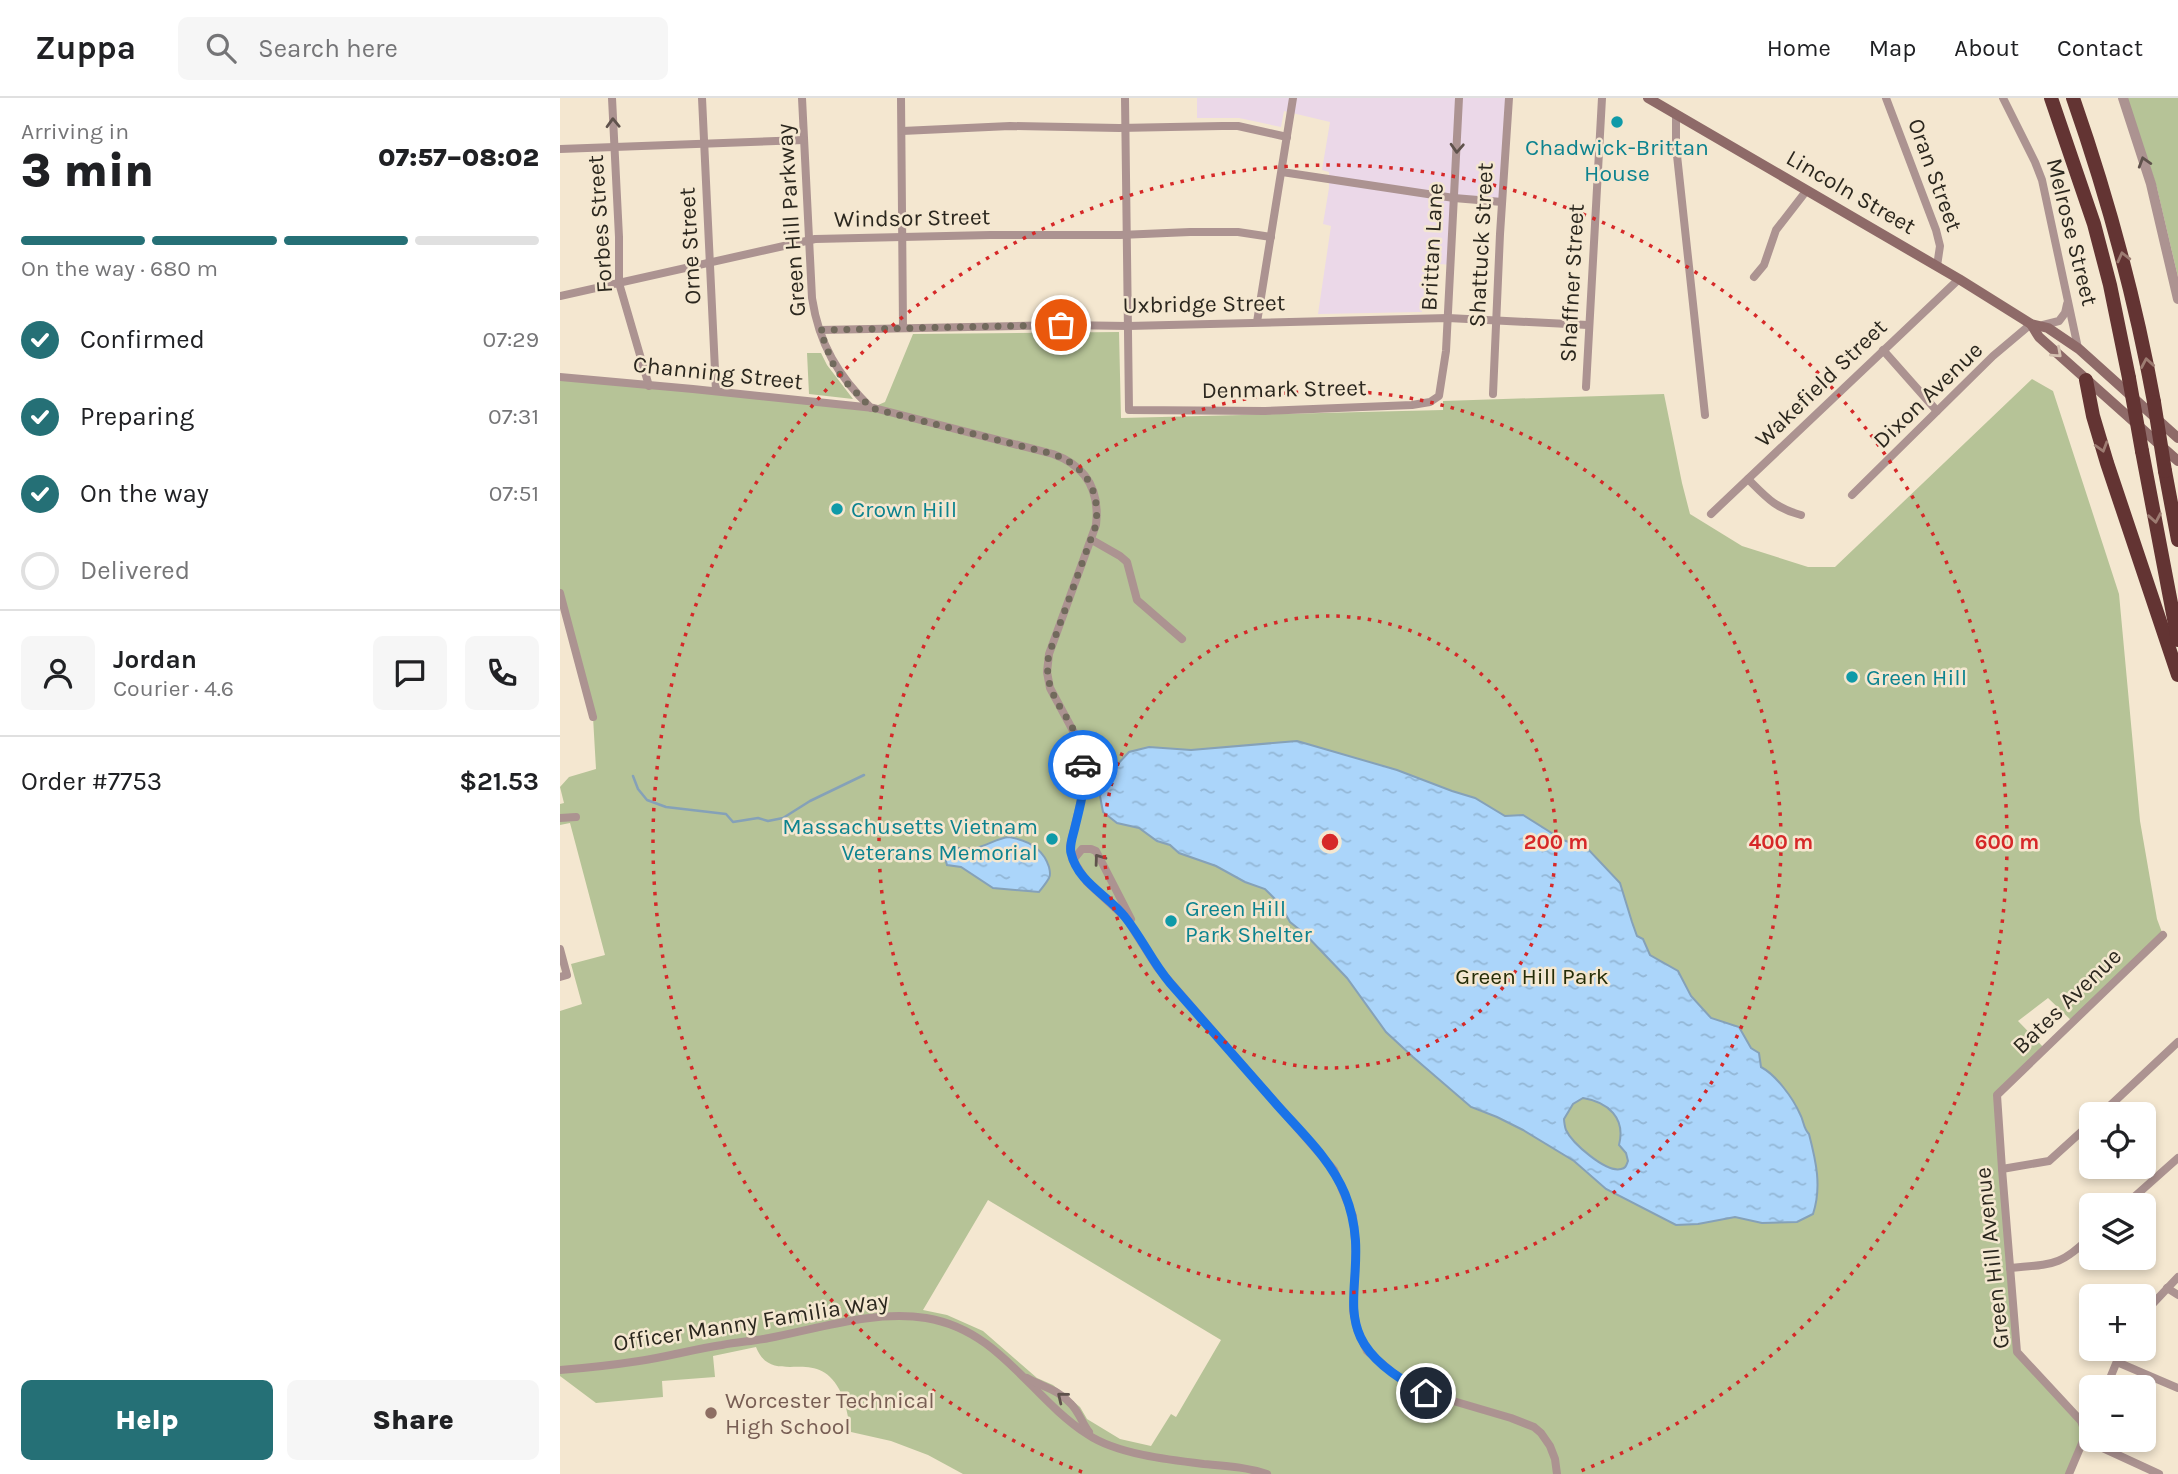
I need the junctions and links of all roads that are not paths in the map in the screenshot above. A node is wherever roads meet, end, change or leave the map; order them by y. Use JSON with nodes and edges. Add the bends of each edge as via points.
{"nodes":[{"id":1,"x":612,"y":98,"type":"edge"},
{"id":2,"x":702,"y":98,"type":"edge"},
{"id":3,"x":802,"y":98,"type":"edge"},
{"id":4,"x":901,"y":98,"type":"edge"},
{"id":5,"x":1125,"y":98,"type":"edge"},
{"id":6,"x":1293,"y":98,"type":"edge"},
{"id":7,"x":1460,"y":98,"type":"edge"},
{"id":8,"x":1509,"y":98,"type":"edge"},
{"id":9,"x":1602,"y":98,"type":"edge"},
{"id":10,"x":1648,"y":98,"type":"edge"},
{"id":11,"x":1886,"y":98,"type":"edge"},
{"id":12,"x":2003,"y":98,"type":"edge"},
{"id":13,"x":2051,"y":98,"type":"edge"},
{"id":14,"x":2073,"y":98,"type":"edge"},
{"id":15,"x":2123,"y":98,"type":"edge"},
{"id":16,"x":1676,"y":114,"type":"junction"},
{"id":17,"x":1125,"y":128,"type":"junction"},
{"id":18,"x":902,"y":131,"type":"junction"},
{"id":19,"x":1287,"y":137,"type":"junction"},
{"id":20,"x":803,"y":140,"type":"junction"},
{"id":21,"x":704,"y":144,"type":"junction"},
{"id":22,"x":614,"y":148,"type":"junction"},
{"id":23,"x":560,"y":149,"type":"edge"},
{"id":24,"x":1282,"y":172,"type":"junction"},
{"id":25,"x":1807,"y":190,"type":"junction"},
{"id":26,"x":1454,"y":198,"type":"junction"},
{"id":27,"x":1502,"y":202,"type":"junction"},
{"id":28,"x":1126,"y":234,"type":"junction"},
{"id":29,"x":1270,"y":237,"type":"junction"},
{"id":30,"x":902,"y":238,"type":"junction"},
{"id":31,"x":810,"y":241,"type":"junction"},
{"id":32,"x":710,"y":263,"type":"junction"},
{"id":33,"x":1937,"y":266,"type":"junction"},
{"id":34,"x":1754,"y":277,"type":"dead end"},
{"id":35,"x":1959,"y":279,"type":"junction"},
{"id":36,"x":619,"y":283,"type":"junction"},
{"id":37,"x":560,"y":296,"type":"edge"},
{"id":38,"x":2178,"y":299,"type":"edge"},
{"id":39,"x":2068,"y":301,"type":"junction"},
{"id":40,"x":1448,"y":318,"type":"junction"},
{"id":41,"x":1496,"y":320,"type":"junction"},
{"id":42,"x":1257,"y":322,"type":"junction"},
{"id":43,"x":2036,"y":324,"type":"junction"},
{"id":44,"x":1588,"y":325,"type":"junction"},
{"id":45,"x":1128,"y":326,"type":"junction"},
{"id":46,"x":903,"y":327,"type":"junction"},
{"id":47,"x":820,"y":330,"type":"junction"},
{"id":48,"x":2079,"y":349,"type":"junction"},
{"id":49,"x":1883,"y":350,"type":"junction"},
{"id":50,"x":560,"y":377,"type":"edge"},
{"id":51,"x":2086,"y":380,"type":"junction"},
{"id":52,"x":649,"y":386,"type":"junction"},
{"id":53,"x":1586,"y":387,"type":"dead end"},
{"id":54,"x":716,"y":391,"type":"junction"},
{"id":55,"x":1493,"y":394,"type":"dead end"},
{"id":56,"x":1438,"y":398,"type":"joint"},
{"id":57,"x":871,"y":408,"type":"junction"},
{"id":58,"x":1937,"y":411,"type":"junction"},
{"id":59,"x":1704,"y":415,"type":"dead end"},
{"id":60,"x":2178,"y":438,"type":"edge"},
{"id":61,"x":2178,"y":461,"type":"edge"},
{"id":62,"x":1748,"y":479,"type":"junction"},
{"id":63,"x":1852,"y":495,"type":"dead end"},
{"id":64,"x":1710,"y":514,"type":"dead end"},
{"id":65,"x":1801,"y":515,"type":"dead end"},
{"id":66,"x":1092,"y":540,"type":"junction"},
{"id":67,"x":2178,"y":540,"type":"edge"},
{"id":68,"x":560,"y":593,"type":"edge"},
{"id":69,"x":1182,"y":639,"type":"dead end"},
{"id":70,"x":2178,"y":640,"type":"edge"},
{"id":71,"x":2178,"y":675,"type":"edge"},
{"id":72,"x":593,"y":718,"type":"dead end"},
{"id":73,"x":576,"y":817,"type":"dead end"},
{"id":74,"x":560,"y":818,"type":"edge"},
{"id":75,"x":1073,"y":860,"type":"junction"},
{"id":76,"x":1138,"y":935,"type":"junction"},
{"id":77,"x":2163,"y":935,"type":"dead end"},
{"id":78,"x":560,"y":949,"type":"edge"},
{"id":79,"x":563,"y":976,"type":"edge"},
{"id":80,"x":2178,"y":1042,"type":"edge"},
{"id":81,"x":1997,"y":1095,"type":"joint"},
{"id":82,"x":2114,"y":1102,"type":"edge"},
{"id":83,"x":2079,"y":1134,"type":"edge"},
{"id":84,"x":2178,"y":1158,"type":"edge"},
{"id":85,"x":2001,"y":1168,"type":"junction"},
{"id":86,"x":2139,"y":1193,"type":"edge"},
{"id":87,"x":2079,"y":1249,"type":"edge"},
{"id":88,"x":2010,"y":1268,"type":"junction"},
{"id":89,"x":2178,"y":1277,"type":"edge"},
{"id":90,"x":2167,"y":1288,"type":"junction"},
{"id":91,"x":2178,"y":1295,"type":"edge"},
{"id":92,"x":2156,"y":1300,"type":"edge"},
{"id":93,"x":2117,"y":1362,"type":"joint"},
{"id":94,"x":560,"y":1370,"type":"edge"},
{"id":95,"x":1017,"y":1370,"type":"junction"},
{"id":96,"x":2112,"y":1375,"type":"edge"},
{"id":97,"x":2178,"y":1388,"type":"edge"},
{"id":98,"x":2079,"y":1419,"type":"edge"},
{"id":99,"x":1095,"y":1439,"type":"junction"},
{"id":100,"x":2079,"y":1451,"type":"edge"},
{"id":101,"x":2111,"y":1452,"type":"edge"},
{"id":102,"x":1266,"y":1474,"type":"edge"},
{"id":103,"x":1557,"y":1474,"type":"edge"},
{"id":104,"x":2069,"y":1474,"type":"edge"},
{"id":105,"x":2159,"y":1474,"type":"edge"}],
"edges":[{"from":22,"to":1,"type":"street","name":"Forbes Street","one_way":true},
{"from":2,"to":21,"type":"street","name":"Orne Street"},
{"from":3,"to":20,"type":"street","name":"Green Hill Parkway"},
{"from":4,"to":18,"type":"street"},
{"from":5,"to":17,"type":"street"},
{"from":6,"to":19,"type":"street"},
{"from":7,"to":26,"type":"street","name":"Brittan Lane","one_way":true},
{"from":8,"to":27,"type":"street","name":"Shattuck Street"},
{"from":9,"to":44,"type":"street","name":"Shaffner Street"},
{"from":10,"to":16,"type":"main road","name":"Lincoln Street"},
{"from":11,"to":33,"type":"street","name":"Oran Street","via":[[1936,230],[1940,246]]},
{"from":12,"to":39,"type":"street","name":"Melrose Street","via":[[2042,180]]},
{"from":13,"to":70,"type":"highway","one_way":true,"bridge":true,"via":[[2110,285]]},
{"from":67,"to":14,"type":"highway","one_way":true,"bridge":true,"via":[[2139,324],[2118,237]]},
{"from":38,"to":15,"type":"street","one_way":true,"via":[[2154,196]]},
{"from":16,"to":25,"type":"main road","name":"Lincoln Street"},
{"from":16,"to":59,"type":"street"},
{"from":17,"to":18,"type":"street"},
{"from":17,"to":19,"type":"street","via":[[1238,126]]},
{"from":17,"to":28,"type":"street"},
{"from":18,"to":30,"type":"street"},
{"from":19,"to":24,"type":"street"},
{"from":20,"to":21,"type":"street"},
{"from":20,"to":31,"type":"street","name":"Green Hill Parkway"},
{"from":21,"to":22,"type":"street"},
{"from":21,"to":32,"type":"street","name":"Orne Street"},
{"from":22,"to":23,"type":"street"},
{"from":22,"to":36,"type":"street","name":"Forbes Street"},
{"from":24,"to":26,"type":"street"},
{"from":24,"to":29,"type":"street"},
{"from":25,"to":33,"type":"main road","name":"Lincoln Street"},
{"from":25,"to":34,"type":"street","via":[[1776,230],[1764,265]]},
{"from":26,"to":27,"type":"street"},
{"from":26,"to":40,"type":"street","name":"Brittan Lane"},
{"from":27,"to":41,"type":"street","name":"Shattuck Street"},
{"from":28,"to":29,"type":"street","name":"Windsor Street","via":[[1238,232]]},
{"from":28,"to":30,"type":"street","name":"Windsor Street"},
{"from":28,"to":45,"type":"street"},
{"from":29,"to":42,"type":"street"},
{"from":30,"to":31,"type":"street","name":"Windsor Street"},
{"from":30,"to":46,"type":"street"},
{"from":31,"to":32,"type":"street","name":"Windsor Street"},
{"from":31,"to":47,"type":"street","name":"Green Hill Parkway","via":[[812,298]]},
{"from":32,"to":36,"type":"street","name":"Windsor Street"},
{"from":32,"to":54,"type":"street","name":"Orne Street"},
{"from":33,"to":35,"type":"main road","name":"Lincoln Street"},
{"from":35,"to":43,"type":"main road","name":"Lincoln Street"},
{"from":35,"to":49,"type":"street","name":"Wakefield Street"},
{"from":36,"to":37,"type":"street","name":"Windsor Street"},
{"from":36,"to":52,"type":"street","name":"Forbes Street"},
{"from":39,"to":43,"type":"street","name":"Dixon Avenue","via":[[2059,321]]},
{"from":39,"to":48,"type":"street","name":"Melrose Street"},
{"from":40,"to":41,"type":"street","name":"Uxbridge Street"},
{"from":40,"to":42,"type":"street","name":"Uxbridge Street"},
{"from":40,"to":56,"type":"street","name":"Brittan Lane"},
{"from":41,"to":44,"type":"street","name":"Uxbridge Street"},
{"from":41,"to":55,"type":"street","name":"Shattuck Street"},
{"from":42,"to":45,"type":"street","name":"Uxbridge Street"},
{"from":43,"to":48,"type":"main road","name":"Lincoln Street"},
{"from":43,"to":51,"type":"main road","name":"Lincoln Street","one_way":true,"via":[[2039,337]]},
{"from":43,"to":58,"type":"street","name":"Dixon Avenue","via":[[1993,356]]},
{"from":44,"to":53,"type":"street","name":"Shaffner Street"},
{"from":45,"to":46,"type":"street","name":"Uxbridge Street"},
{"from":45,"to":56,"type":"street","name":"Denmark Street","via":[[1129,410],[1318,410],[1412,405]]},
{"from":46,"to":47,"type":"street","name":"Uxbridge Street"},
{"from":47,"to":57,"type":"street","name":"Green Hill Parkway","via":[[843,379]]},
{"from":48,"to":51,"type":"main road","name":"Melrose Street"},
{"from":48,"to":60,"type":"main road","name":"Lincoln Street"},
{"from":49,"to":58,"type":"street"},
{"from":49,"to":62,"type":"street","name":"Wakefield Street"},
{"from":50,"to":52,"type":"street","name":"Channing Street"},
{"from":51,"to":61,"type":"main road","name":"Lincoln Street"},
{"from":51,"to":71,"type":"highway","one_way":true,"via":[[2092,416]]},
{"from":52,"to":54,"type":"street","name":"Channing Street"},
{"from":54,"to":57,"type":"street","name":"Channing Street"},
{"from":57,"to":66,"type":"street","via":[[1069,460],[1087,478],[1095,496]]},
{"from":58,"to":63,"type":"street","name":"Dixon Avenue"},
{"from":62,"to":64,"type":"street","name":"Wakefield Street"},
{"from":62,"to":65,"type":"street","via":[[1772,503]]},
{"from":66,"to":69,"type":"street","via":[[1127,562],[1137,600]]},
{"from":66,"to":75,"type":"street","via":[[1049,654],[1047,672],[1052,695],[1077,738],[1083,766],[1083,792],[1070,846]]},
{"from":68,"to":72,"type":"street"},
{"from":73,"to":74,"type":"street"},
{"from":75,"to":76,"type":"street","via":[[1087,882],[1121,912]]},
{"from":76,"to":75,"type":"street","one_way":true,"via":[[1096,851],[1082,849]]},
{"from":76,"to":103,"type":"street","via":[[1157,967],[1334,1170],[1353,1216],[1353,1311],[1367,1351],[1426,1393],[1534,1427],[1550,1446]]},
{"from":77,"to":81,"type":"street","name":"Bates Avenue"},
{"from":78,"to":79,"type":"street"},
{"from":80,"to":82,"type":"street"},
{"from":81,"to":85,"type":"street","name":"Green Hill Avenue"},
{"from":83,"to":85,"type":"street","via":[[2049,1161]]},
{"from":84,"to":86,"type":"street"},
{"from":85,"to":88,"type":"street","name":"Green Hill Avenue"},
{"from":87,"to":88,"type":"street","via":[[2063,1260]]},
{"from":88,"to":98,"type":"street","name":"Green Hill Avenue","via":[[2017,1352]]},
{"from":89,"to":90,"type":"street"},
{"from":90,"to":91,"type":"street"},
{"from":90,"to":92,"type":"street"},
{"from":93,"to":96,"type":"street"},
{"from":93,"to":97,"type":"street"},
{"from":94,"to":95,"type":"street","name":"Officer Manny Familia Way","via":[[904,1316],[973,1334]]},
{"from":95,"to":99,"type":"street","name":"Officer Manny Familia Way"},
{"from":99,"to":95,"type":"street","name":"Officer Manny Familia Way","one_way":true,"via":[[1063,1396]]},
{"from":99,"to":102,"type":"street","name":"Officer Manny Familia Way","via":[[1140,1453]]},
{"from":100,"to":104,"type":"street"},
{"from":101,"to":105,"type":"street"}]}
